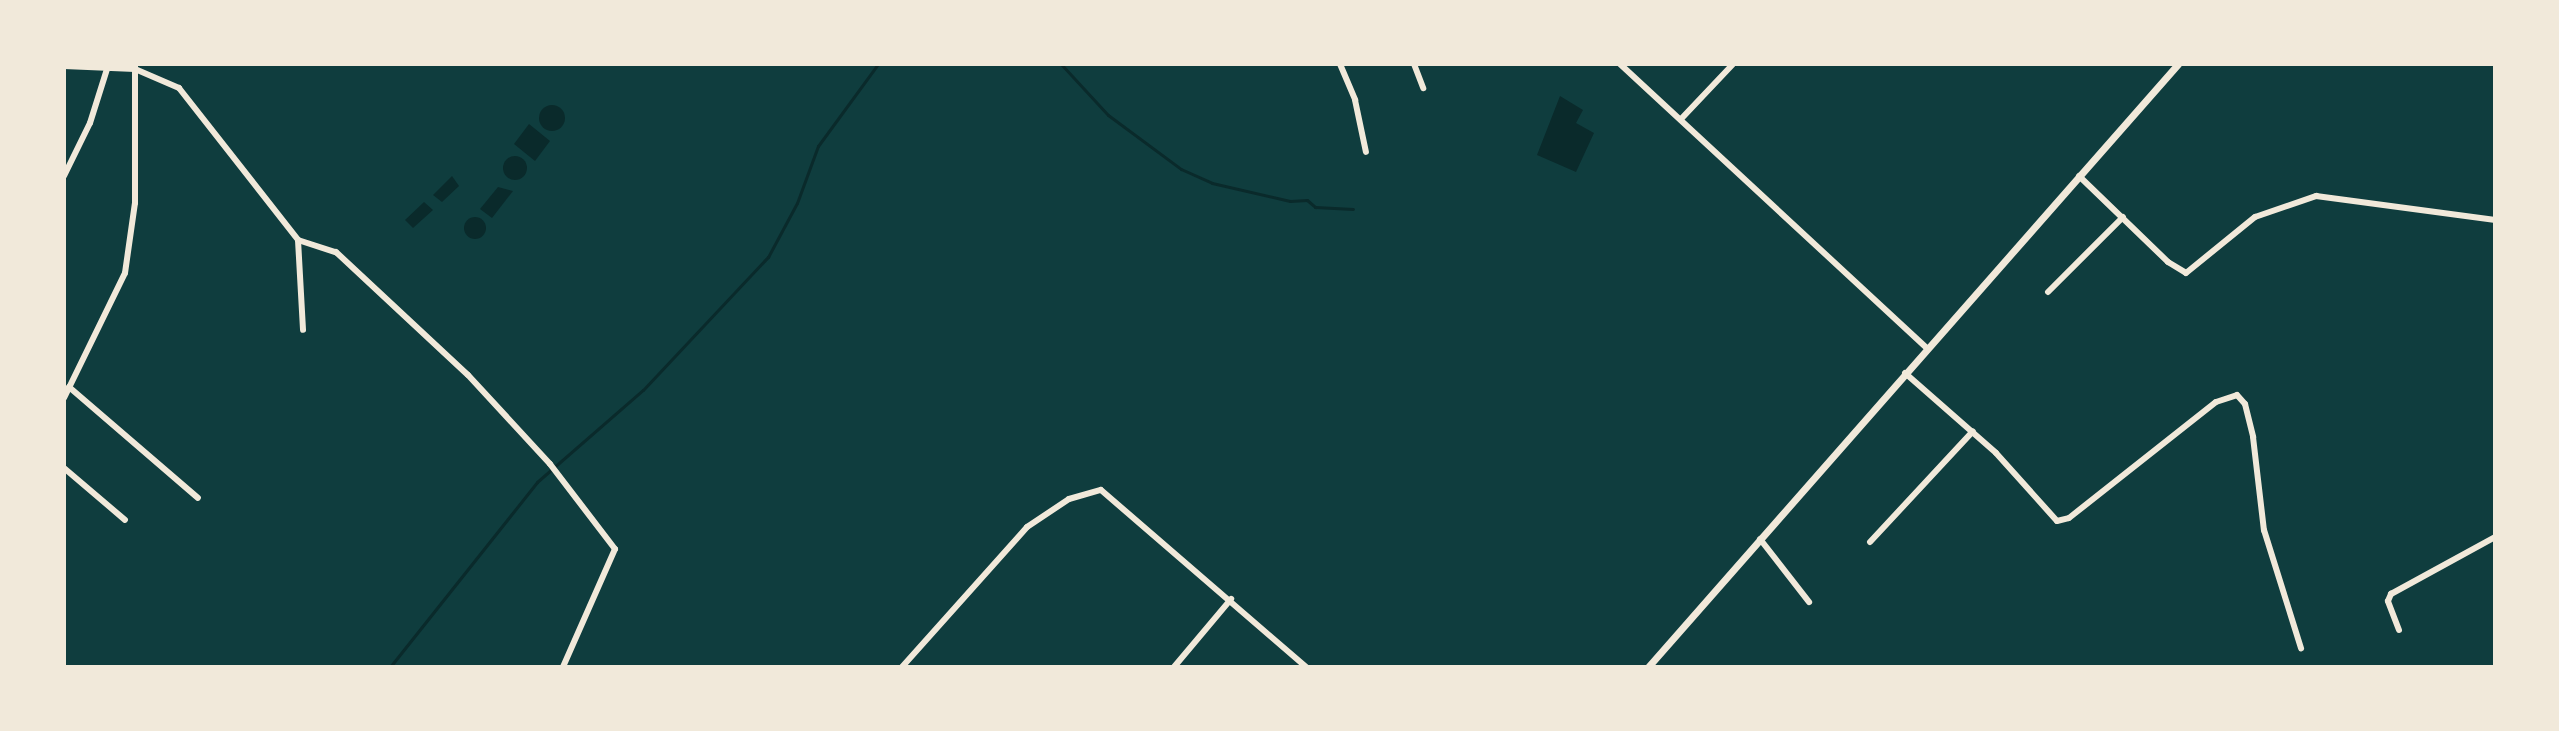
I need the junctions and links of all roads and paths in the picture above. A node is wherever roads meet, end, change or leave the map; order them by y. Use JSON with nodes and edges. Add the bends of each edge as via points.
{"nodes":[{"id":1,"x":1340,"y":64,"type":"edge"},
{"id":2,"x":1414,"y":64,"type":"edge"},
{"id":3,"x":1620,"y":64,"type":"edge"},
{"id":4,"x":1733,"y":64,"type":"edge"},
{"id":5,"x":2178,"y":64,"type":"edge"},
{"id":6,"x":64,"y":66,"type":"edge"},
{"id":7,"x":108,"y":66,"type":"junction"},
{"id":8,"x":135,"y":66,"type":"edge"},
{"id":9,"x":1423,"y":88,"type":"dead end"},
{"id":10,"x":1682,"y":118,"type":"junction"},
{"id":11,"x":1366,"y":152,"type":"dead end"},
{"id":12,"x":64,"y":176,"type":"edge"},
{"id":13,"x":2079,"y":176,"type":"junction"},
{"id":14,"x":2123,"y":217,"type":"junction"},
{"id":15,"x":2495,"y":220,"type":"edge"},
{"id":16,"x":298,"y":240,"type":"junction"},
{"id":17,"x":2048,"y":292,"type":"dead end"},
{"id":18,"x":303,"y":330,"type":"dead end"},
{"id":19,"x":1927,"y":348,"type":"junction"},
{"id":20,"x":1905,"y":373,"type":"junction"},
{"id":21,"x":69,"y":387,"type":"junction"},
{"id":22,"x":64,"y":398,"type":"edge"},
{"id":23,"x":1973,"y":431,"type":"junction"},
{"id":24,"x":64,"y":468,"type":"edge"},
{"id":25,"x":198,"y":498,"type":"dead end"},
{"id":26,"x":125,"y":520,"type":"dead end"},
{"id":27,"x":2495,"y":537,"type":"edge"},
{"id":28,"x":1760,"y":539,"type":"junction"},
{"id":29,"x":1870,"y":542,"type":"dead end"},
{"id":30,"x":1231,"y":599,"type":"junction"},
{"id":31,"x":1809,"y":602,"type":"dead end"},
{"id":32,"x":2399,"y":630,"type":"dead end"},
{"id":33,"x":2301,"y":648,"type":"dead end"},
{"id":34,"x":563,"y":667,"type":"edge"},
{"id":35,"x":902,"y":667,"type":"edge"},
{"id":36,"x":1174,"y":667,"type":"edge"},
{"id":37,"x":1306,"y":667,"type":"edge"},
{"id":38,"x":1648,"y":667,"type":"edge"}],
"edges":[{"from":1,"to":11,"type":"street","via":[[1364,129]]},
{"from":2,"to":9,"type":"street"},
{"from":3,"to":10,"type":"street"},
{"from":4,"to":10,"type":"street"},
{"from":5,"to":13,"type":"street"},
{"from":6,"to":7,"type":"street"},
{"from":7,"to":8,"type":"street"},
{"from":7,"to":12,"type":"street","via":[[90,123]]},
{"from":8,"to":16,"type":"street","via":[[190,99]]},
{"from":8,"to":21,"type":"street","via":[[135,203],[128,261]]},
{"from":10,"to":19,"type":"street"},
{"from":13,"to":14,"type":"street"},
{"from":13,"to":19,"type":"street"},
{"from":14,"to":15,"type":"street","via":[[2186,273],[2255,217],[2316,196]]},
{"from":14,"to":17,"type":"street"},
{"from":16,"to":18,"type":"street"},
{"from":16,"to":34,"type":"street","via":[[336,252],[459,367],[554,470],[615,549]]},
{"from":19,"to":20,"type":"street"},
{"from":20,"to":23,"type":"street"},
{"from":20,"to":28,"type":"street"},
{"from":21,"to":22,"type":"street"},
{"from":21,"to":25,"type":"street"},
{"from":23,"to":29,"type":"street"},
{"from":23,"to":33,"type":"street","via":[[2057,521],[2069,518],[2216,402],[2237,395],[2245,404],[2253,437],[2264,530]]},
{"from":24,"to":26,"type":"street"},
{"from":27,"to":32,"type":"street","via":[[2391,594],[2388,601]]},
{"from":28,"to":31,"type":"street"},
{"from":28,"to":38,"type":"street"},
{"from":30,"to":35,"type":"street","via":[[1118,500],[1089,490],[1044,512],[1027,527]]},
{"from":30,"to":36,"type":"street"},
{"from":30,"to":37,"type":"street"}]}
